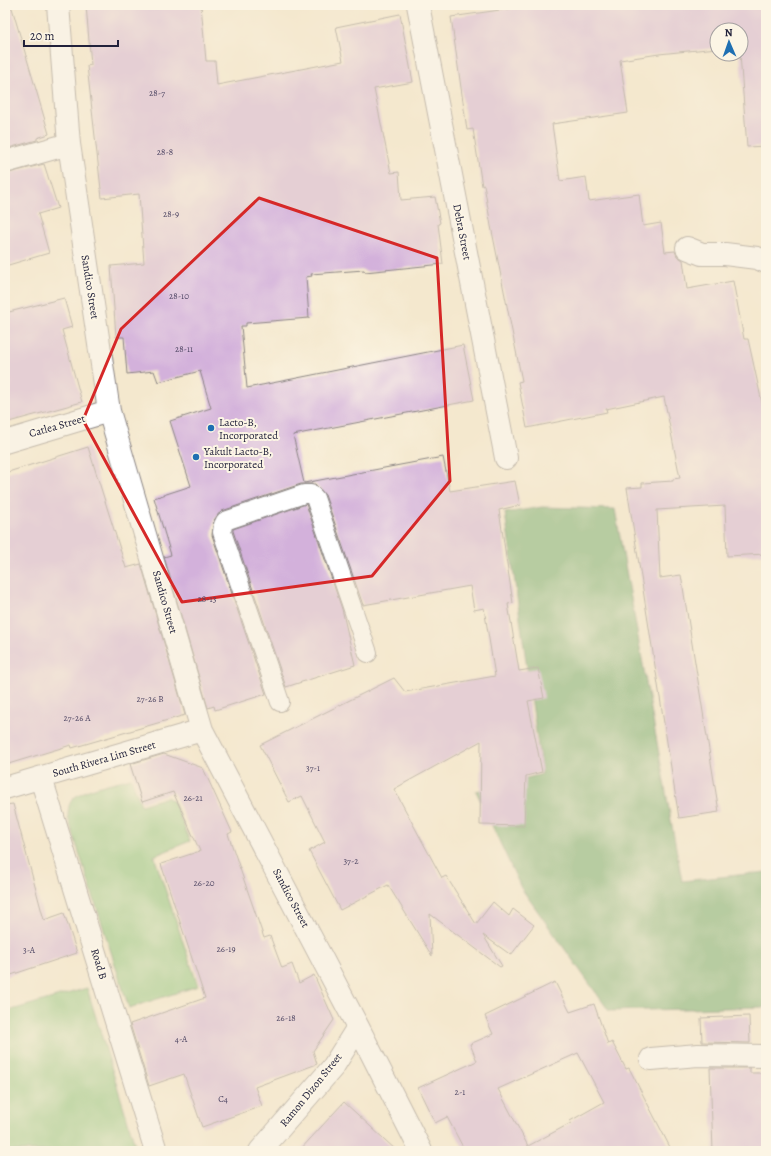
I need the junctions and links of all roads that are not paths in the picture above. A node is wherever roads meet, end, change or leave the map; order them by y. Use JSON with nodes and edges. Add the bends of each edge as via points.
{"nodes":[{"id":1,"x":58,"y":5,"type":"edge"},
{"id":2,"x":418,"y":5,"type":"edge"},
{"id":3,"x":69,"y":144,"type":"junction"},
{"id":4,"x":5,"y":162,"type":"edge"},
{"id":5,"x":687,"y":248,"type":"dead end"},
{"id":6,"x":766,"y":262,"type":"edge"},
{"id":7,"x":109,"y":411,"type":"junction"},
{"id":8,"x":5,"y":442,"type":"edge"},
{"id":9,"x":506,"y":458,"type":"dead end"},
{"id":10,"x":368,"y":653,"type":"dead end"},
{"id":11,"x":280,"y":702,"type":"dead end"},
{"id":12,"x":202,"y":730,"type":"junction"},
{"id":13,"x":41,"y":778,"type":"junction"},
{"id":14,"x":5,"y":788,"type":"edge"},
{"id":15,"x":358,"y":1027,"type":"junction"},
{"id":16,"x":766,"y":1056,"type":"edge"},
{"id":17,"x":651,"y":1059,"type":"dead end"},
{"id":18,"x":156,"y":1151,"type":"edge"},
{"id":19,"x":260,"y":1151,"type":"edge"},
{"id":20,"x":421,"y":1151,"type":"edge"}],
"edges":[{"from":1,"to":3,"type":"street","name":"Sandico Street"},
{"from":2,"to":9,"type":"street","name":"Debra Street"},
{"from":3,"to":4,"type":"street"},
{"from":3,"to":7,"type":"street","name":"Sandico Street"},
{"from":5,"to":6,"type":"street","via":[[702,254],[725,254],[757,258]]},
{"from":7,"to":8,"type":"street","name":"Catlea Street"},
{"from":7,"to":12,"type":"street","name":"Sandico Street"},
{"from":10,"to":11,"type":"lane","via":[[315,498],[311,494],[304,494],[225,521],[222,532]]},
{"from":12,"to":13,"type":"street","name":"South Rivera Lim Street"},
{"from":12,"to":15,"type":"street","name":"Sandico Street"},
{"from":13,"to":14,"type":"street","name":"South Rivera Lim Street"},
{"from":13,"to":18,"type":"street","name":"Road B"},
{"from":15,"to":19,"type":"street","name":"Ramon Dizon Street","via":[[333,1067]]},
{"from":15,"to":20,"type":"street","name":"Sandico Street"},
{"from":16,"to":17,"type":"street"}]}
